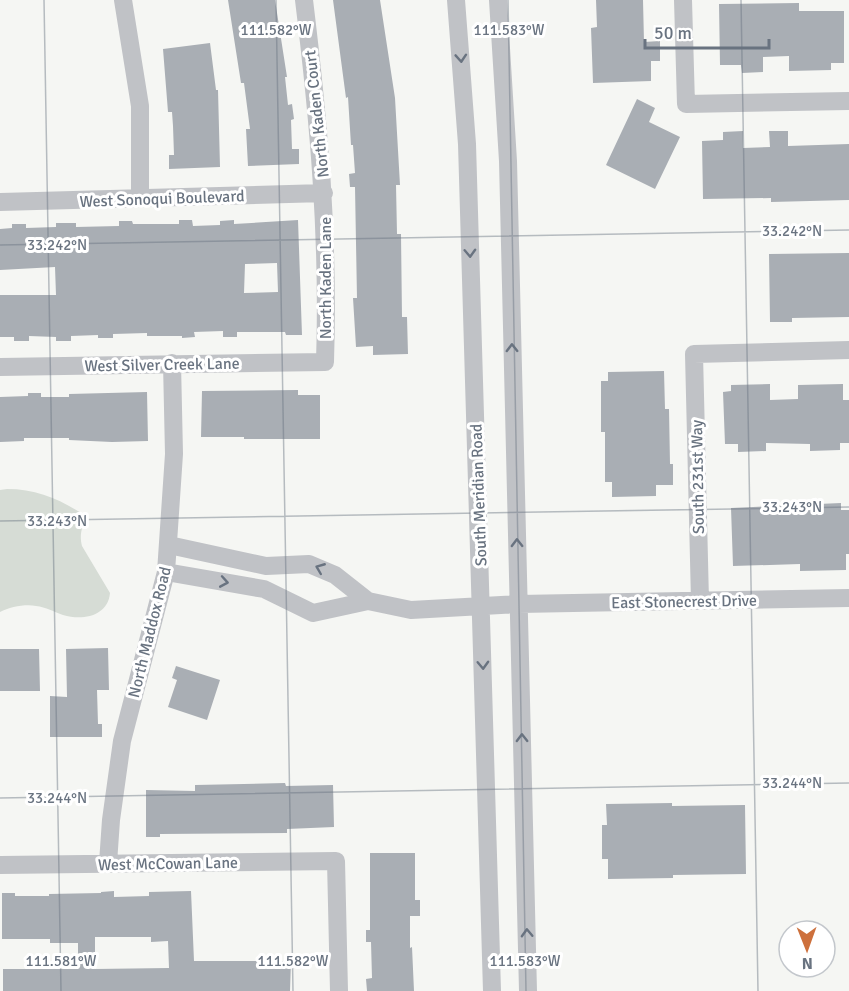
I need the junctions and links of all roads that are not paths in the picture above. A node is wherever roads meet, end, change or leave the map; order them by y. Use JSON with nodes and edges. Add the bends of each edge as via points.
{"nodes":[{"id":1,"x":123,"y":0,"type":"edge"},
{"id":2,"x":304,"y":0,"type":"edge"},
{"id":3,"x":456,"y":0,"type":"edge"},
{"id":4,"x":498,"y":0,"type":"edge"},
{"id":5,"x":683,"y":0,"type":"edge"},
{"id":6,"x":849,"y":101,"type":"edge"},
{"id":7,"x":324,"y":193,"type":"junction"},
{"id":8,"x":140,"y":198,"type":"junction"},
{"id":9,"x":0,"y":202,"type":"edge"},
{"id":10,"x":849,"y":350,"type":"edge"},
{"id":11,"x":325,"y":362,"type":"joint"},
{"id":12,"x":172,"y":363,"type":"junction"},
{"id":13,"x":0,"y":367,"type":"edge"},
{"id":14,"x":169,"y":545,"type":"junction"},
{"id":15,"x":285,"y":565,"type":"junction"},
{"id":16,"x":166,"y":572,"type":"junction"},
{"id":17,"x":276,"y":595,"type":"junction"},
{"id":18,"x":849,"y":598,"type":"edge"},
{"id":19,"x":368,"y":601,"type":"junction"},
{"id":20,"x":700,"y":601,"type":"junction"},
{"id":21,"x":519,"y":604,"type":"junction"},
{"id":22,"x":482,"y":606,"type":"junction"},
{"id":23,"x":108,"y":864,"type":"junction"},
{"id":24,"x":0,"y":865,"type":"edge"},
{"id":25,"x":339,"y":991,"type":"edge"},
{"id":26,"x":492,"y":991,"type":"edge"},
{"id":27,"x":528,"y":991,"type":"edge"}],
"edges":[{"from":1,"to":8,"type":"street","via":[[140,106]]},
{"from":2,"to":7,"type":"street","name":"North Kaden Court"},
{"from":3,"to":22,"type":"street","name":"South Meridian Road","one_way":true,"via":[[467,144]]},
{"from":21,"to":4,"type":"street","one_way":true,"via":[[508,161]]},
{"from":5,"to":6,"type":"street","via":[[686,104]]},
{"from":7,"to":8,"type":"street","name":"West Sonoqui Boulevard"},
{"from":7,"to":11,"type":"street","name":"North Kaden Lane"},
{"from":8,"to":9,"type":"street","name":"West Sonoqui Boulevard"},
{"from":10,"to":20,"type":"street","name":"South 231st Way","via":[[694,354]]},
{"from":11,"to":12,"type":"street","name":"West Silver Creek Lane"},
{"from":12,"to":13,"type":"street","name":"West Silver Creek Lane"},
{"from":12,"to":14,"type":"street","name":"North Maddox Road","via":[[174,454]]},
{"from":14,"to":15,"type":"street","via":[[266,566]]},
{"from":14,"to":16,"type":"street","name":"North Maddox Road"},
{"from":15,"to":17,"type":"street"},
{"from":19,"to":15,"type":"street","one_way":true,"via":[[335,575],[309,564]]},
{"from":16,"to":17,"type":"street","one_way":true,"via":[[264,589]]},
{"from":16,"to":23,"type":"street","name":"North Maddox Road","via":[[122,741]]},
{"from":17,"to":19,"type":"street","via":[[313,614]]},
{"from":18,"to":20,"type":"street","name":"East Stonecrest Drive"},
{"from":19,"to":22,"type":"street","name":"East Stonecrest Drive","via":[[411,610]]},
{"from":20,"to":21,"type":"street","name":"East Stonecrest Drive"},
{"from":21,"to":22,"type":"street","name":"East Stonecrest Drive"},
{"from":27,"to":21,"type":"street","one_way":true},
{"from":22,"to":26,"type":"street","name":"South Meridian Road","one_way":true},
{"from":23,"to":24,"type":"street","name":"West McCowan Lane"},
{"from":23,"to":25,"type":"street","name":"West McCowan Lane","via":[[336,861]]}]}
